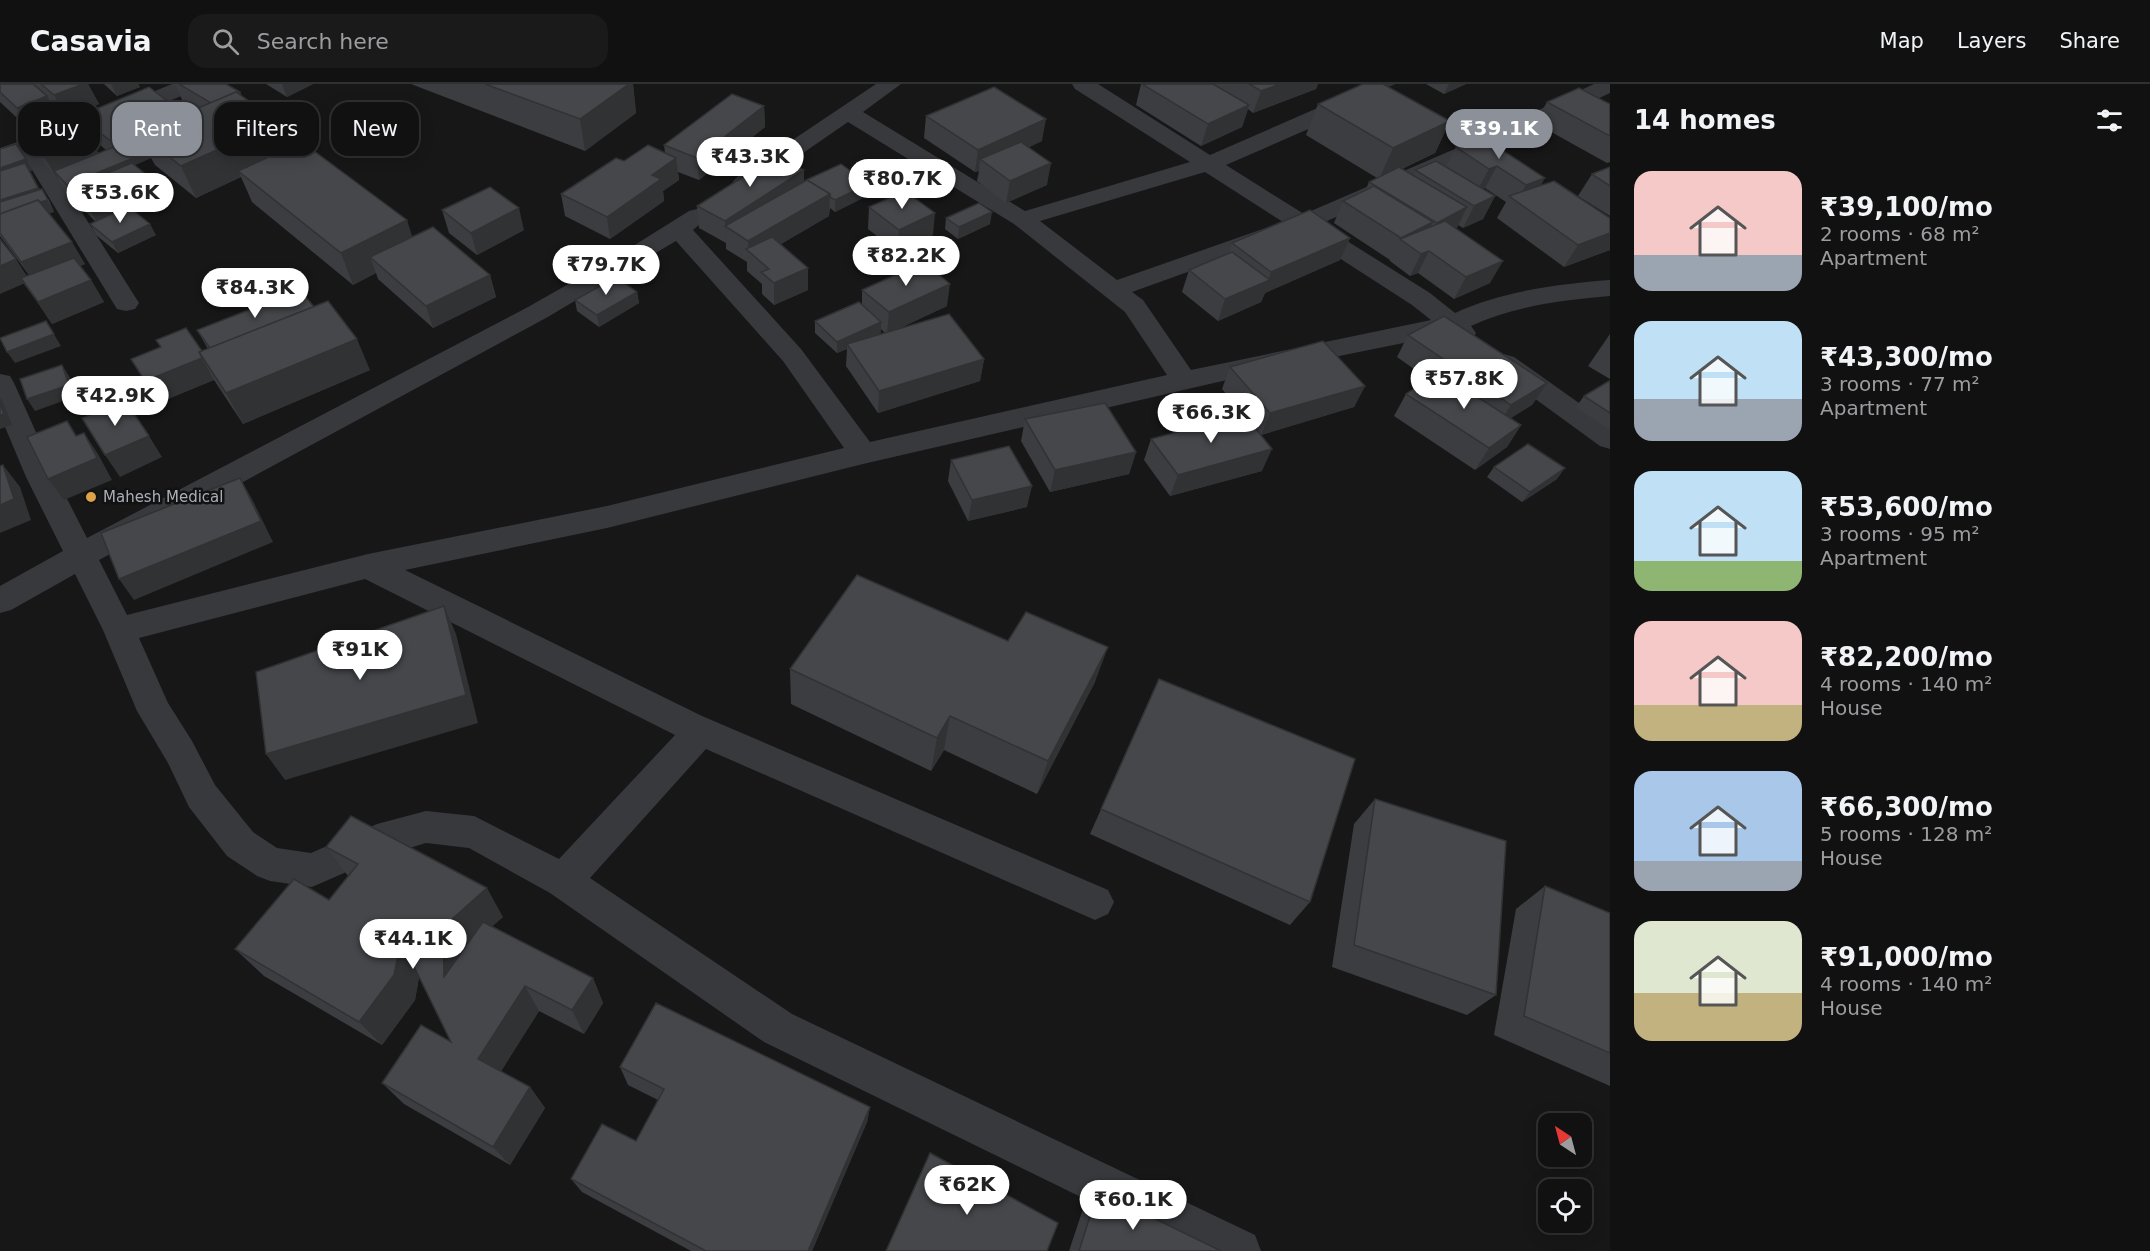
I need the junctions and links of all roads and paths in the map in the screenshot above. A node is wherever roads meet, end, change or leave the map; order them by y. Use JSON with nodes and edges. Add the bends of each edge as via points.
{"nodes":[{"id":1,"x":190,"y":84,"type":"edge"},
{"id":2,"x":890,"y":84,"type":"edge"},
{"id":3,"x":1083,"y":84,"type":"edge"},
{"id":4,"x":1336,"y":84,"type":"edge"},
{"id":5,"x":1608,"y":85,"type":"edge"},
{"id":6,"x":848,"y":113,"type":"junction"},
{"id":7,"x":100,"y":121,"type":"edge"},
{"id":8,"x":1444,"y":142,"type":"dead end"},
{"id":9,"x":18,"y":150,"type":"edge"},
{"id":10,"x":1465,"y":153,"type":"junction"},
{"id":11,"x":0,"y":156,"type":"edge"},
{"id":12,"x":35,"y":156,"type":"edge"},
{"id":13,"x":1210,"y":163,"type":"junction"},
{"id":14,"x":1486,"y":165,"type":"edge"},
{"id":15,"x":1022,"y":219,"type":"junction"},
{"id":16,"x":1302,"y":223,"type":"junction"},
{"id":17,"x":678,"y":228,"type":"junction"},
{"id":18,"x":1610,"y":288,"type":"edge"},
{"id":19,"x":1113,"y":290,"type":"junction"},
{"id":20,"x":126,"y":303,"type":"dead end"},
{"id":21,"x":1451,"y":325,"type":"junction"},
{"id":22,"x":1185,"y":381,"type":"junction"},
{"id":23,"x":0,"y":383,"type":"edge"},
{"id":24,"x":1610,"y":439,"type":"edge"},
{"id":25,"x":863,"y":454,"type":"junction"},
{"id":26,"x":80,"y":556,"type":"junction"},
{"id":27,"x":368,"y":566,"type":"junction"},
{"id":28,"x":0,"y":601,"type":"edge"},
{"id":29,"x":119,"y":630,"type":"junction"},
{"id":30,"x":701,"y":730,"type":"junction"},
{"id":31,"x":562,"y":881,"type":"junction"},
{"id":32,"x":1095,"y":902,"type":"dead end"},
{"id":33,"x":1239,"y":1251,"type":"edge"}],
"edges":[{"from":1,"to":7,"type":"street"},
{"from":2,"to":6,"type":"street"},
{"from":3,"to":13,"type":"street"},
{"from":4,"to":13,"type":"street","via":[[1367,100]]},
{"from":5,"to":10,"type":"street"},
{"from":6,"to":15,"type":"street"},
{"from":6,"to":17,"type":"street"},
{"from":8,"to":10,"type":"street"},
{"from":9,"to":11,"type":"street"},
{"from":10,"to":14,"type":"street"},
{"from":10,"to":16,"type":"street"},
{"from":12,"to":20,"type":"street"},
{"from":13,"to":15,"type":"street"},
{"from":13,"to":16,"type":"street"},
{"from":15,"to":19,"type":"street"},
{"from":16,"to":19,"type":"street"},
{"from":16,"to":21,"type":"street","via":[[1421,299]]},
{"from":17,"to":25,"type":"street","via":[[792,355]]},
{"from":17,"to":26,"type":"street","via":[[626,263],[493,336]]},
{"from":18,"to":21,"type":"street","via":[[1560,292],[1479,312]]},
{"from":19,"to":22,"type":"street","via":[[1134,306]]},
{"from":21,"to":22,"type":"street"},
{"from":21,"to":24,"type":"street"},
{"from":22,"to":25,"type":"street"},
{"from":23,"to":26,"type":"street"},
{"from":25,"to":27,"type":"street","via":[[607,517]]},
{"from":26,"to":28,"type":"street"},
{"from":26,"to":29,"type":"street"},
{"from":27,"to":29,"type":"street"},
{"from":27,"to":30,"type":"street"},
{"from":29,"to":31,"type":"street","via":[[154,711],[201,796],[240,844],[270,864],[312,870],[377,841],[426,827],[474,832]]},
{"from":30,"to":31,"type":"street"},
{"from":30,"to":32,"type":"street"},
{"from":31,"to":33,"type":"street","via":[[778,1028]]}]}
